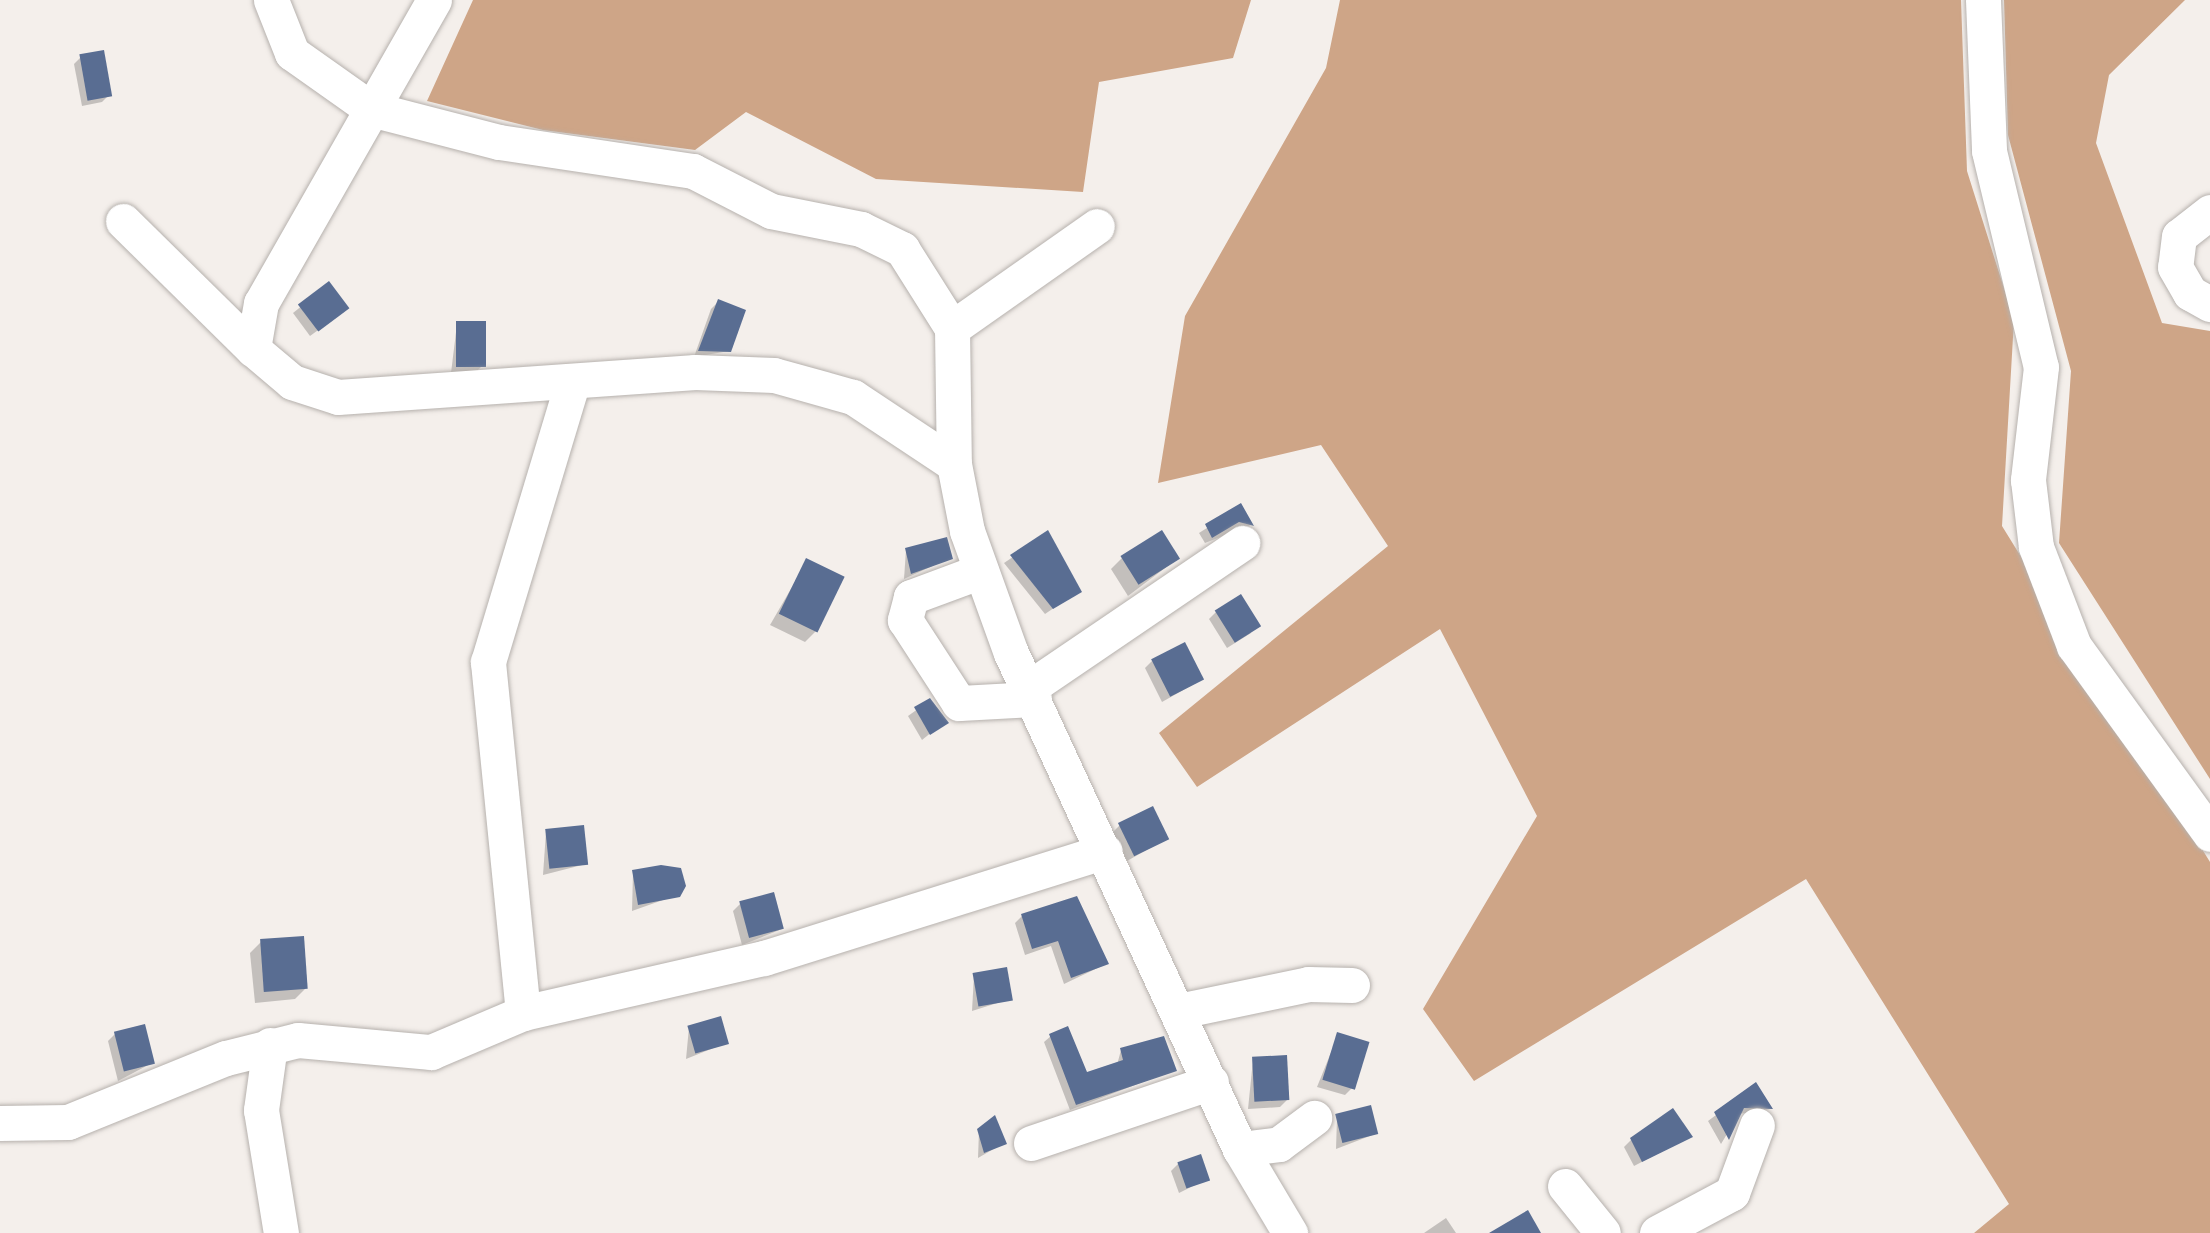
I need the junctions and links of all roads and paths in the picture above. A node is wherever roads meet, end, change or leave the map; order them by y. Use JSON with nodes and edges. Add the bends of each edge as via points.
{"nodes":[{"id":1,"x":272,"y":0,"type":"edge"},
{"id":2,"x":434,"y":0,"type":"edge"},
{"id":3,"x":1984,"y":0,"type":"edge"},
{"id":4,"x":371,"y":109,"type":"junction"},
{"id":5,"x":2210,"y":212,"type":"edge"},
{"id":6,"x":123,"y":221,"type":"dead end"},
{"id":7,"x":1097,"y":226,"type":"dead end"},
{"id":8,"x":2210,"y":304,"type":"edge"},
{"id":9,"x":952,"y":328,"type":"junction"},
{"id":10,"x":253,"y":349,"type":"junction"},
{"id":11,"x":572,"y":384,"type":"junction"},
{"id":12,"x":954,"y":464,"type":"junction"},
{"id":13,"x":1242,"y":543,"type":"dead end"},
{"id":14,"x":981,"y":571,"type":"junction"},
{"id":15,"x":1031,"y":694,"type":"junction"},
{"id":16,"x":2210,"y":834,"type":"edge"},
{"id":17,"x":1105,"y":851,"type":"junction"},
{"id":18,"x":1352,"y":984,"type":"dead end"},
{"id":19,"x":1179,"y":1011,"type":"junction"},
{"id":20,"x":524,"y":1013,"type":"junction"},
{"id":21,"x":270,"y":1045,"type":"junction"},
{"id":22,"x":1211,"y":1082,"type":"junction"},
{"id":23,"x":1314,"y":1118,"type":"dead end"},
{"id":24,"x":0,"y":1123,"type":"edge"},
{"id":25,"x":1757,"y":1125,"type":"dead end"},
{"id":26,"x":1032,"y":1143,"type":"dead end"},
{"id":27,"x":1240,"y":1149,"type":"junction"},
{"id":28,"x":1565,"y":1186,"type":"dead end"},
{"id":29,"x":281,"y":1233,"type":"edge"},
{"id":30,"x":1290,"y":1233,"type":"edge"},
{"id":31,"x":1602,"y":1233,"type":"edge"},
{"id":32,"x":1657,"y":1233,"type":"edge"}],
"edges":[{"from":1,"to":4,"type":"street","via":[[292,53]]},
{"from":2,"to":4,"type":"street"},
{"from":3,"to":16,"type":"street","via":[[1988,152],[2041,367],[2028,480],[2036,547],[2074,646]]},
{"from":4,"to":9,"type":"street","via":[[499,142],[693,171],[772,211],[880,235],[923,275]]},
{"from":4,"to":10,"type":"street","via":[[261,303]]},
{"from":5,"to":8,"type":"street","via":[[2179,236],[2174,267],[2190,294]]},
{"from":6,"to":10,"type":"street"},
{"from":7,"to":9,"type":"street"},
{"from":9,"to":12,"type":"street"},
{"from":10,"to":11,"type":"street","via":[[292,382],[338,397]]},
{"from":11,"to":12,"type":"street","via":[[695,372],[824,384],[906,425]]},
{"from":11,"to":20,"type":"street","via":[[488,662]]},
{"from":12,"to":14,"type":"street"},
{"from":13,"to":15,"type":"street"},
{"from":14,"to":15,"type":"street"},
{"from":14,"to":15,"type":"street","via":[[911,597],[904,620],[959,703]]},
{"from":15,"to":17,"type":"street"},
{"from":17,"to":19,"type":"street"},
{"from":17,"to":20,"type":"street","via":[[783,952]]},
{"from":18,"to":19,"type":"street","via":[[1308,984]]},
{"from":19,"to":22,"type":"street"},
{"from":20,"to":21,"type":"street","via":[[431,1052],[325,1039]]},
{"from":21,"to":24,"type":"street","via":[[68,1122]]},
{"from":21,"to":29,"type":"street","via":[[261,1110]]},
{"from":22,"to":26,"type":"street"},
{"from":22,"to":27,"type":"street"},
{"from":23,"to":27,"type":"street","via":[[1279,1144]]},
{"from":25,"to":32,"type":"street","via":[[1732,1193]]},
{"from":27,"to":30,"type":"street"},
{"from":28,"to":31,"type":"street"}]}
